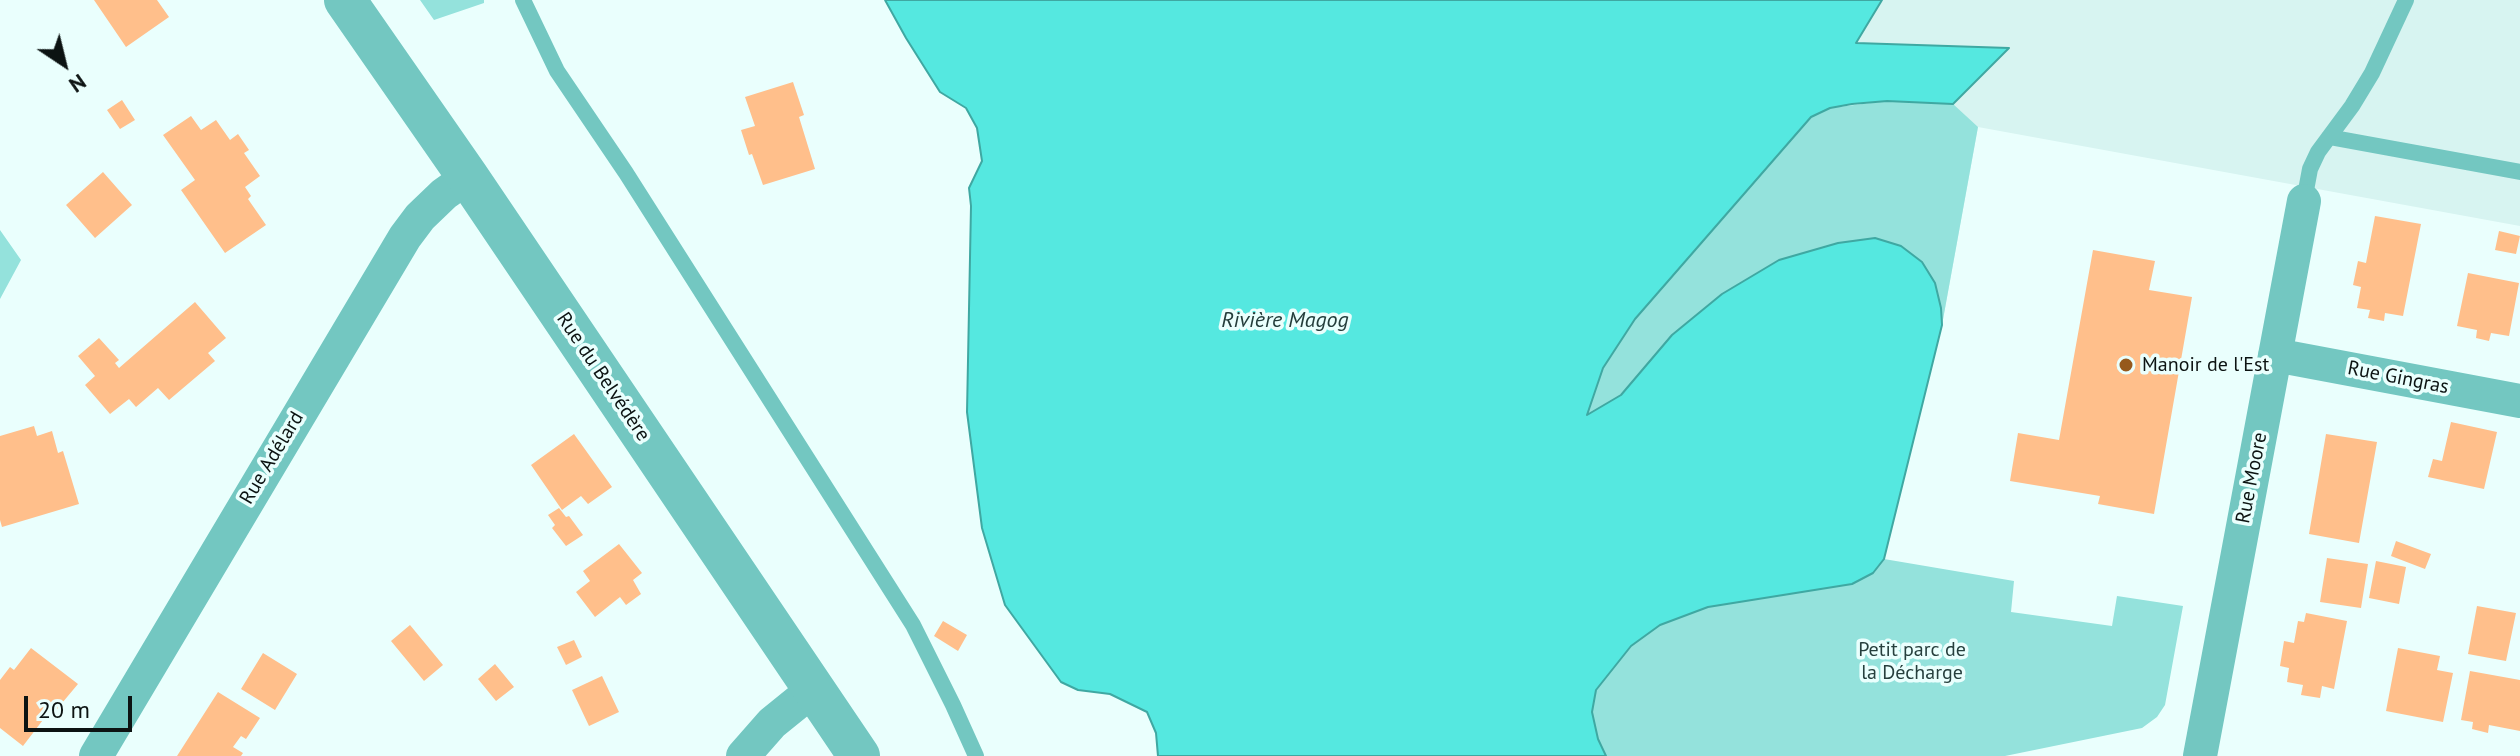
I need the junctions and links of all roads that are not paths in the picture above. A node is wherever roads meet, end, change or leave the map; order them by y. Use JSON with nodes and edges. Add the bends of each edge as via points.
{"nodes":[{"id":1,"x":345,"y":0,"type":"edge"},
{"id":2,"x":523,"y":0,"type":"edge"},
{"id":3,"x":2406,"y":0,"type":"edge"},
{"id":4,"x":2329,"y":137,"type":"junction"},
{"id":5,"x":2520,"y":172,"type":"edge"},
{"id":6,"x":468,"y":177,"type":"junction"},
{"id":7,"x":2304,"y":201,"type":"joint"},
{"id":8,"x":2275,"y":355,"type":"junction"},
{"id":9,"x":2520,"y":401,"type":"edge"},
{"id":10,"x":814,"y":689,"type":"junction"},
{"id":11,"x":96,"y":756,"type":"edge"},
{"id":12,"x":743,"y":756,"type":"edge"},
{"id":13,"x":859,"y":756,"type":"edge"},
{"id":14,"x":976,"y":756,"type":"edge"},
{"id":15,"x":2200,"y":756,"type":"edge"}],
"edges":[{"from":1,"to":6,"type":"street","name":"Rue du Belvédère"},
{"from":2,"to":14,"type":"lane","via":[[557,71],[913,625]]},
{"from":3,"to":4,"type":"lane","via":[[2372,73]]},
{"from":4,"to":5,"type":"lane"},
{"from":4,"to":7,"type":"lane","via":[[2310,169]]},
{"from":6,"to":10,"type":"street","name":"Rue du Belvédère"},
{"from":6,"to":11,"type":"street","name":"Rue Adélard","via":[[444,194],[405,237]]},
{"from":7,"to":8,"type":"street","name":"Rue Moore"},
{"from":8,"to":9,"type":"street","name":"Rue Gingras"},
{"from":8,"to":15,"type":"street","name":"Rue Moore"},
{"from":10,"to":12,"type":"street","via":[[772,723]]},
{"from":10,"to":13,"type":"street","name":"Rue du Belvédère"}]}
